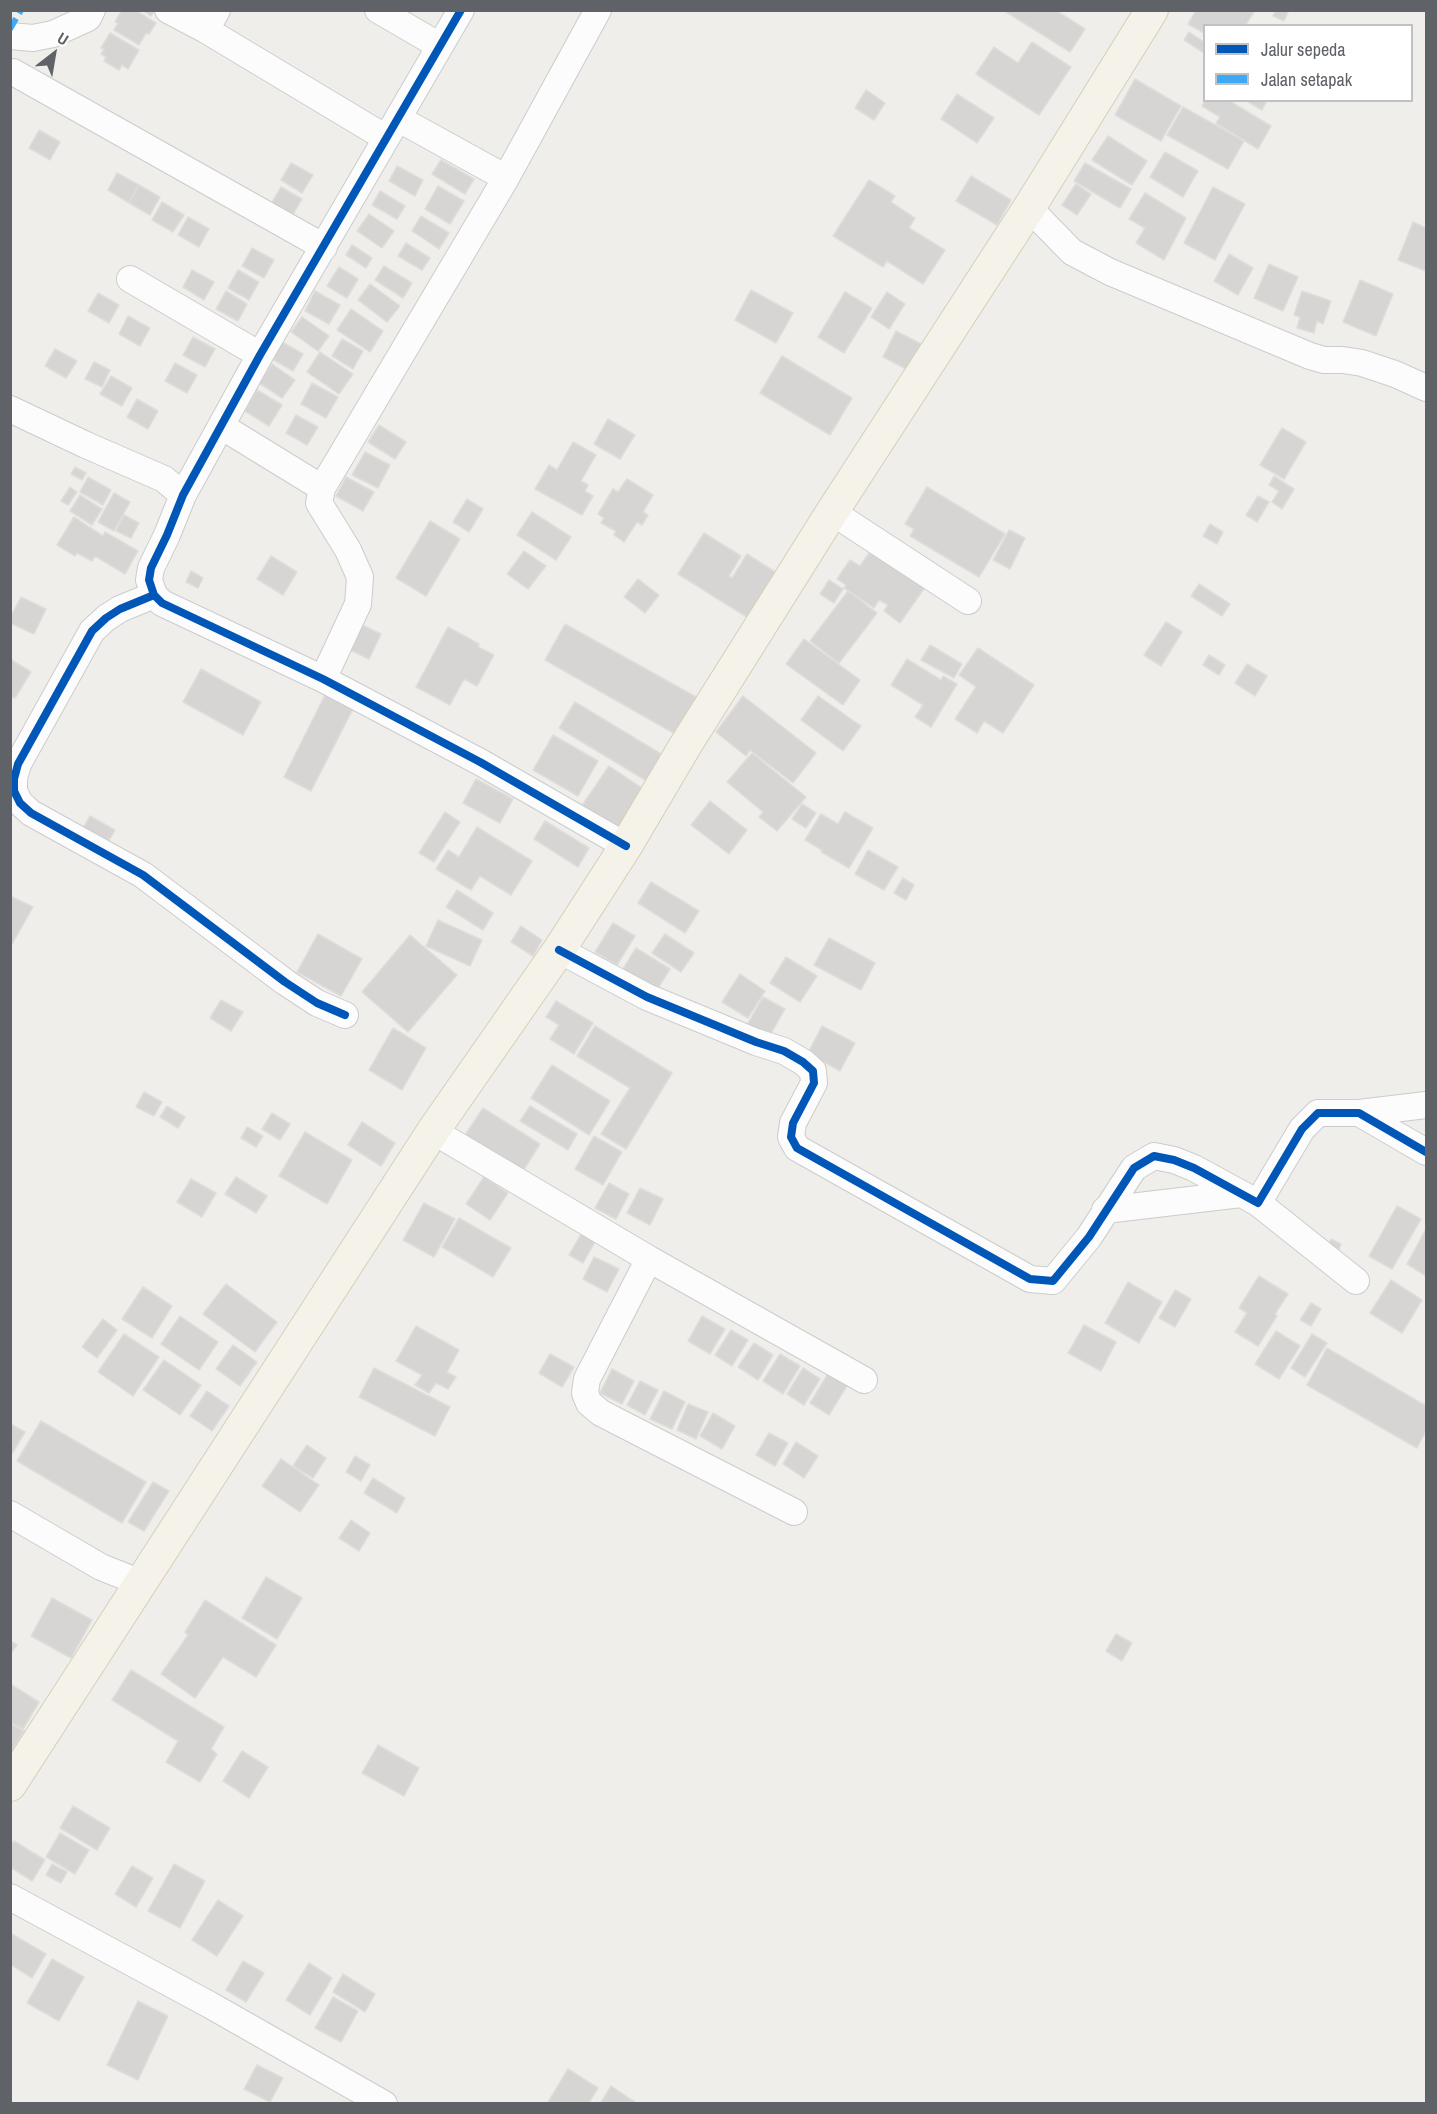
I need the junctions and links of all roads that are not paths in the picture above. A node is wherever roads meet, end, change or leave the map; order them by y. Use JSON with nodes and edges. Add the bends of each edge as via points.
{"nodes":[{"id":1,"x":92,"y":10,"type":"edge"},
{"id":2,"x":168,"y":10,"type":"edge"},
{"id":3,"x":461,"y":10,"type":"edge"},
{"id":4,"x":598,"y":10,"type":"edge"},
{"id":5,"x":1152,"y":10,"type":"edge"},
{"id":6,"x":381,"y":11,"type":"edge"},
{"id":7,"x":212,"y":20,"type":"edge"},
{"id":8,"x":22,"y":37,"type":"edge"},
{"id":9,"x":440,"y":46,"type":"junction"},
{"id":10,"x":12,"y":75,"type":"edge"},
{"id":11,"x":393,"y":128,"type":"junction"},
{"id":12,"x":506,"y":178,"type":"junction"},
{"id":13,"x":1029,"y":208,"type":"junction"},
{"id":14,"x":324,"y":247,"type":"junction"},
{"id":15,"x":130,"y":279,"type":"dead end"},
{"id":16,"x":260,"y":355,"type":"junction"},
{"id":17,"x":1426,"y":388,"type":"edge"},
{"id":18,"x":10,"y":409,"type":"edge"},
{"id":19,"x":221,"y":426,"type":"junction"},
{"id":20,"x":322,"y":488,"type":"junction"},
{"id":21,"x":183,"y":495,"type":"junction"},
{"id":22,"x":832,"y":512,"type":"junction"},
{"id":23,"x":154,"y":596,"type":"junction"},
{"id":24,"x":968,"y":601,"type":"dead end"},
{"id":25,"x":323,"y":679,"type":"junction"},
{"id":26,"x":626,"y":846,"type":"junction"},
{"id":27,"x":559,"y":951,"type":"junction"},
{"id":28,"x":345,"y":1015,"type":"dead end"},
{"id":29,"x":1426,"y":1105,"type":"edge"},
{"id":30,"x":1359,"y":1113,"type":"junction"},
{"id":31,"x":433,"y":1131,"type":"junction"},
{"id":32,"x":1426,"y":1152,"type":"edge"},
{"id":33,"x":1249,"y":1199,"type":"junction"},
{"id":34,"x":1105,"y":1210,"type":"junction"},
{"id":35,"x":649,"y":1259,"type":"junction"},
{"id":36,"x":1356,"y":1281,"type":"dead end"},
{"id":37,"x":864,"y":1380,"type":"dead end"},
{"id":38,"x":794,"y":1512,"type":"dead end"},
{"id":39,"x":10,"y":1514,"type":"edge"},
{"id":40,"x":141,"y":1583,"type":"junction"},
{"id":41,"x":10,"y":1785,"type":"edge"},
{"id":42,"x":10,"y":1897,"type":"edge"},
{"id":43,"x":384,"y":2103,"type":"edge"}],
"edges":[{"from":1,"to":8,"type":"street","via":[[88,18],[73,27],[53,34]]},
{"from":2,"to":7,"type":"street"},
{"from":3,"to":9,"type":"street"},
{"from":4,"to":12,"type":"street"},
{"from":5,"to":13,"type":"main road"},
{"from":6,"to":9,"type":"street"},
{"from":7,"to":11,"type":"street"},
{"from":8,"to":10,"type":"street"},
{"from":9,"to":11,"type":"street"},
{"from":10,"to":14,"type":"street"},
{"from":11,"to":12,"type":"street"},
{"from":11,"to":14,"type":"street"},
{"from":12,"to":20,"type":"street"},
{"from":13,"to":17,"type":"street","via":[[1072,252],[1110,272],[1310,356],[1362,363]]},
{"from":13,"to":22,"type":"main road"},
{"from":14,"to":16,"type":"street"},
{"from":15,"to":16,"type":"street"},
{"from":16,"to":19,"type":"street"},
{"from":18,"to":21,"type":"street","via":[[164,479]]},
{"from":19,"to":20,"type":"street"},
{"from":19,"to":21,"type":"street"},
{"from":20,"to":25,"type":"street","via":[[319,503],[360,577],[358,604]]},
{"from":21,"to":23,"type":"street","via":[[151,568],[149,580]]},
{"from":22,"to":24,"type":"street"},
{"from":22,"to":26,"type":"main road"},
{"from":23,"to":25,"type":"street"},
{"from":23,"to":28,"type":"street","via":[[120,609],[92,631],[18,764],[14,791],[31,813],[143,875],[285,982]]},
{"from":25,"to":26,"type":"street","via":[[480,762]]},
{"from":26,"to":27,"type":"main road"},
{"from":27,"to":31,"type":"main road"},
{"from":27,"to":34,"type":"street","via":[[647,997],[803,1062],[813,1071],[814,1083],[793,1123],[791,1137],[797,1148],[1030,1279],[1053,1281],[1089,1237]]},
{"from":29,"to":30,"type":"street"},
{"from":30,"to":32,"type":"street"},
{"from":30,"to":33,"type":"street","via":[[1318,1113]]},
{"from":31,"to":35,"type":"street"},
{"from":31,"to":40,"type":"main road"},
{"from":33,"to":34,"type":"street"},
{"from":33,"to":34,"type":"street","via":[[1194,1168],[1154,1156],[1134,1168]]},
{"from":33,"to":36,"type":"street"},
{"from":35,"to":37,"type":"street"},
{"from":35,"to":38,"type":"street","via":[[587,1379],[585,1393],[589,1403],[601,1413]]},
{"from":39,"to":40,"type":"street","via":[[101,1567]]},
{"from":40,"to":41,"type":"main road"},
{"from":42,"to":43,"type":"street"}]}
